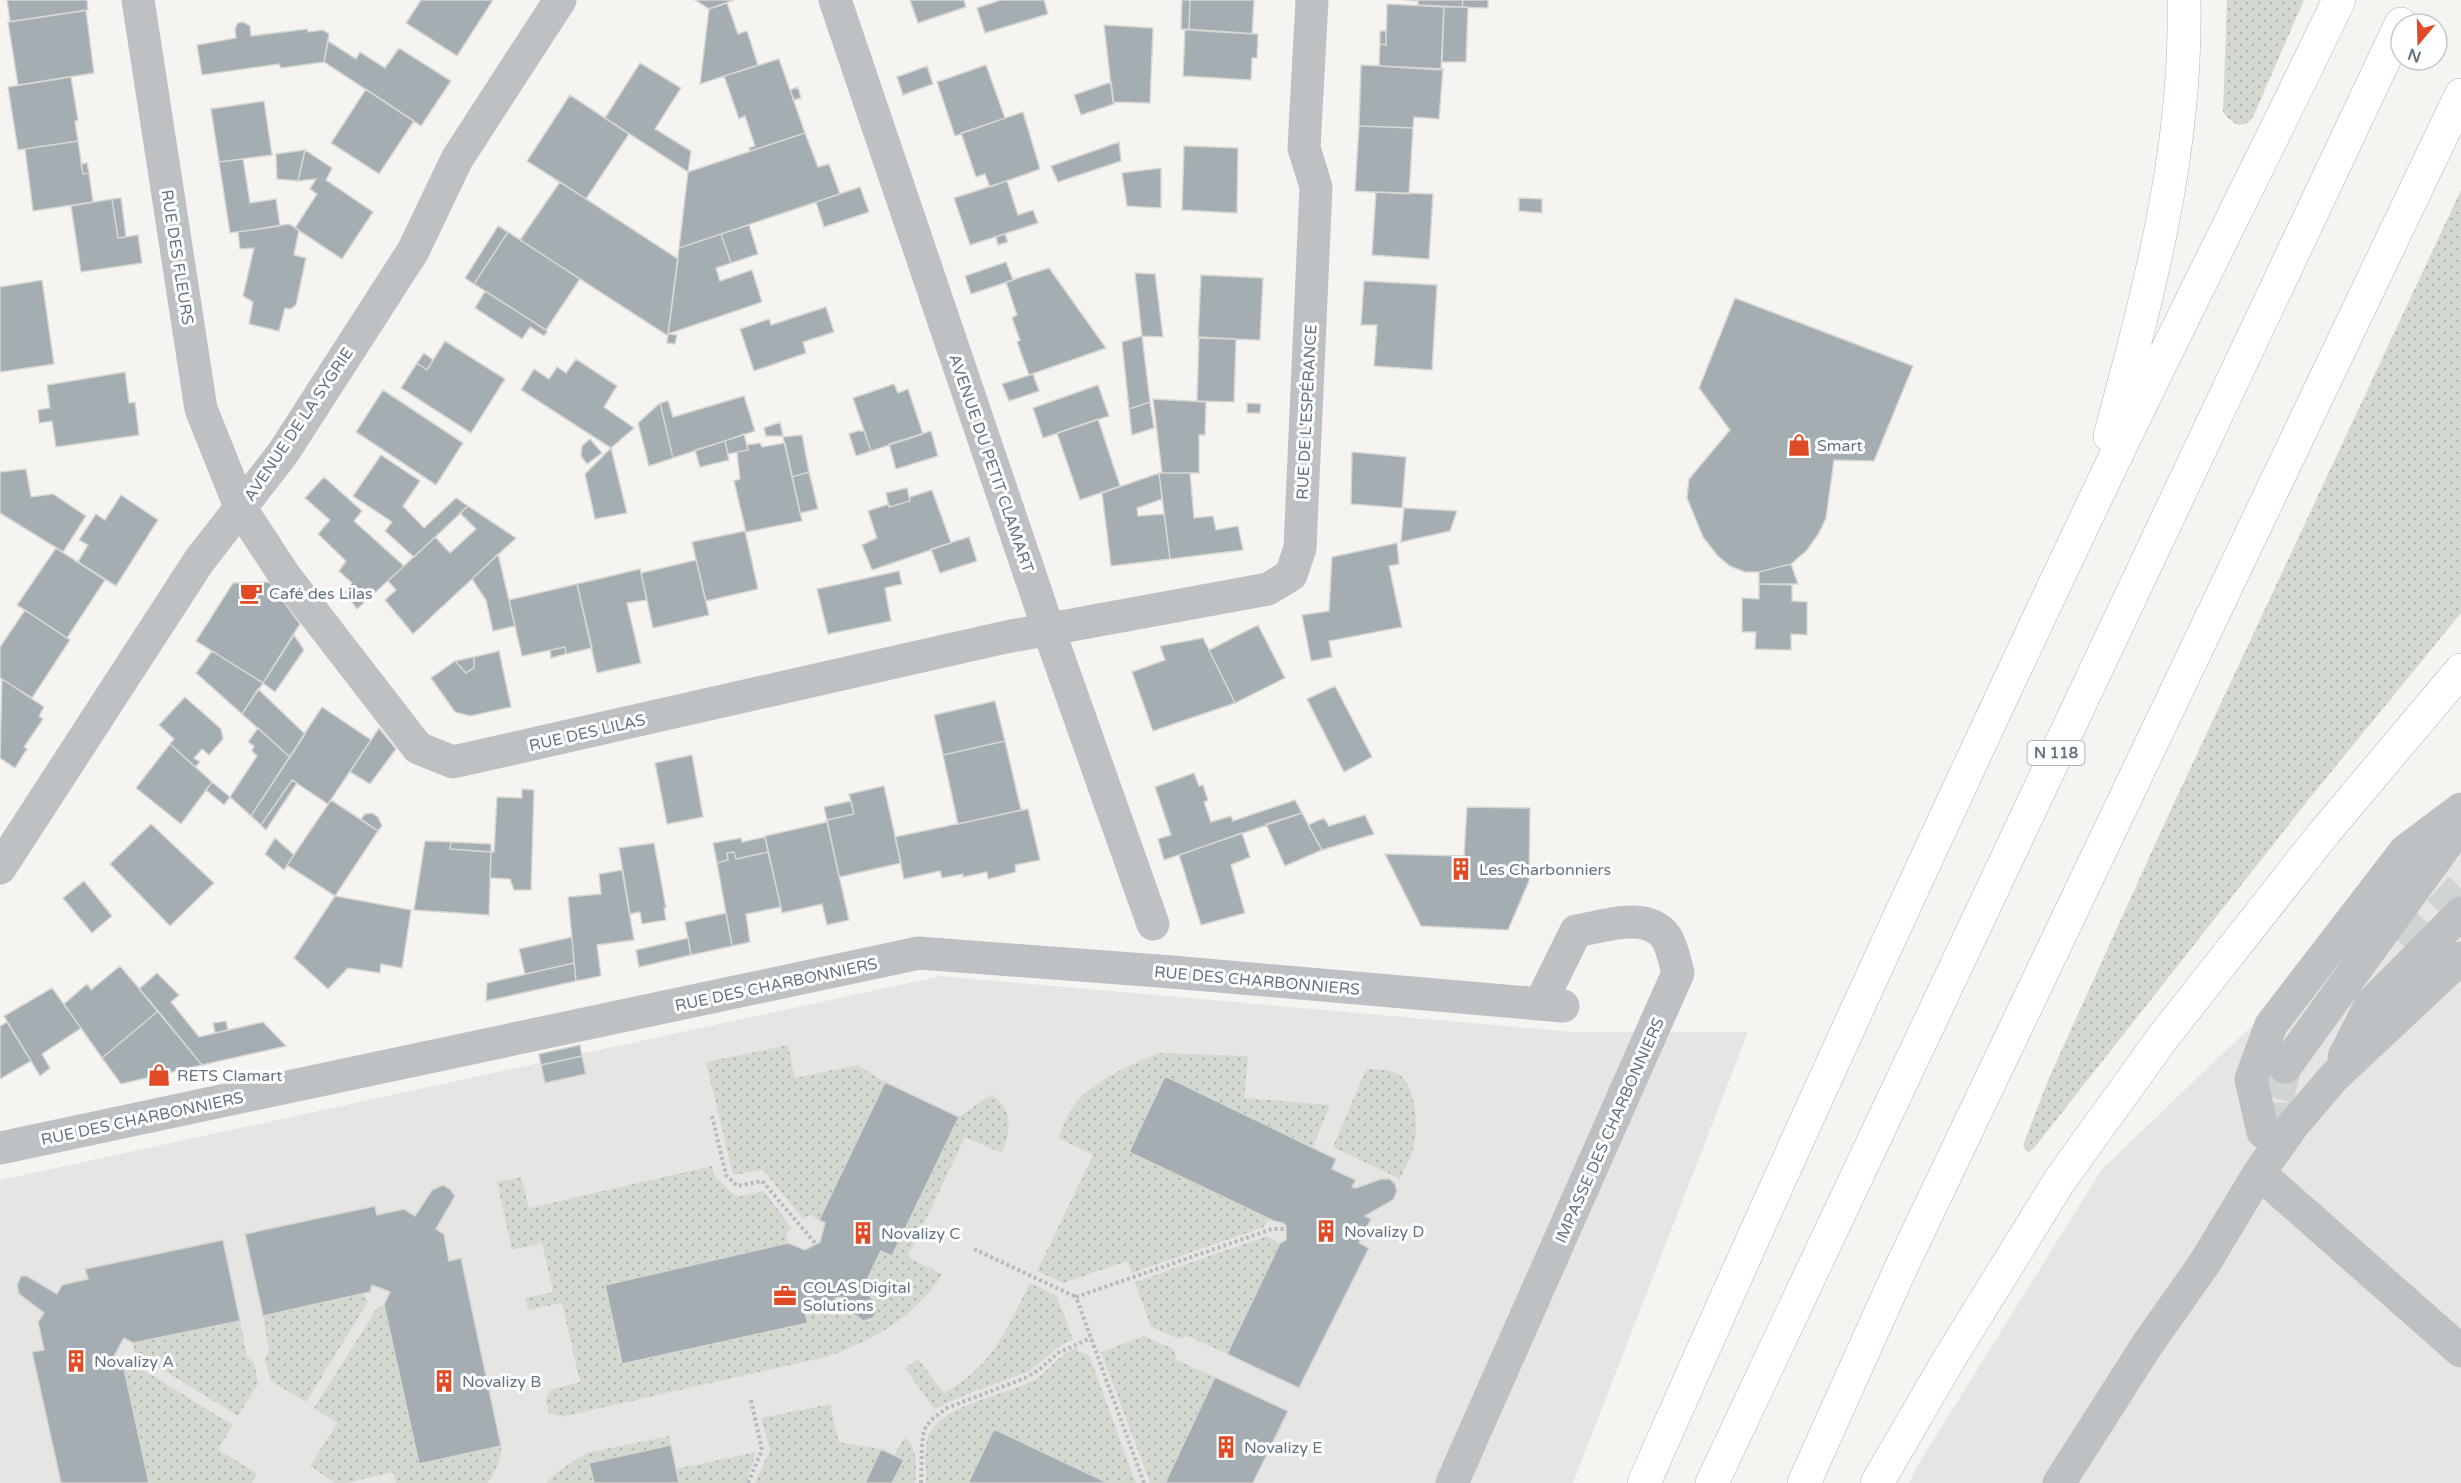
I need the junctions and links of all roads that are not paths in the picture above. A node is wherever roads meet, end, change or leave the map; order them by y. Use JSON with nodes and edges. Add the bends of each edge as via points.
{"nodes":[{"id":1,"x":138,"y":0,"type":"edge"},
{"id":2,"x":560,"y":0,"type":"edge"},
{"id":3,"x":835,"y":0,"type":"edge"},
{"id":4,"x":1312,"y":0,"type":"edge"},
{"id":5,"x":2184,"y":0,"type":"edge"},
{"id":6,"x":2339,"y":0,"type":"edge"},
{"id":7,"x":2389,"y":49,"type":"edge"},
{"id":8,"x":2461,"y":95,"type":"edge"},
{"id":9,"x":2091,"y":507,"type":"junction"},
{"id":10,"x":241,"y":509,"type":"junction"},
{"id":11,"x":1048,"y":628,"type":"junction"},
{"id":12,"x":2461,"y":670,"type":"edge"},
{"id":13,"x":2461,"y":810,"type":"edge"},
{"id":14,"x":2461,"y":824,"type":"edge"},
{"id":15,"x":0,"y":868,"type":"edge"},
{"id":16,"x":2461,"y":913,"type":"edge"},
{"id":17,"x":1153,"y":924,"type":"dead end"},
{"id":18,"x":2460,"y":960,"type":"edge"},
{"id":19,"x":1552,"y":1005,"type":"joint"},
{"id":20,"x":2285,"y":1067,"type":"tunnel mouth"},
{"id":21,"x":2334,"y":1077,"type":"junction"},
{"id":22,"x":2263,"y":1132,"type":"dead end"},
{"id":23,"x":0,"y":1148,"type":"edge"},
{"id":24,"x":2259,"y":1173,"type":"junction"},
{"id":25,"x":2461,"y":1351,"type":"edge"},
{"id":26,"x":1452,"y":1483,"type":"edge"},
{"id":27,"x":1644,"y":1483,"type":"edge"},
{"id":28,"x":1712,"y":1483,"type":"edge"},
{"id":29,"x":1804,"y":1483,"type":"edge"},
{"id":30,"x":1876,"y":1483,"type":"edge"},
{"id":31,"x":2059,"y":1483,"type":"edge"}],
"edges":[{"from":1,"to":10,"type":"street","name":"RUE DES FLEURS","via":[[201,409]]},
{"from":2,"to":10,"type":"street","name":"AVENUE DE LA SYGRIE","via":[[457,159],[413,251],[283,453]]},
{"from":3,"to":11,"type":"street","name":"AVENUE DU PETIT CLAMART"},
{"from":4,"to":11,"type":"street","name":"RUE DE L'ESPÉRANCE","via":[[1304,148],[1316,187],[1300,548],[1291,574],[1268,589]]},
{"from":5,"to":9,"type":"highway","via":[[2179,121],[2168,201]]},
{"from":6,"to":9,"type":"highway"},
{"from":7,"to":28,"type":"highway","number":"N 118"},
{"from":8,"to":29,"type":"highway","via":[[1904,1261]]},
{"from":9,"to":27,"type":"highway"},
{"from":10,"to":11,"type":"street","name":"RUE DES LILAS","via":[[285,576],[417,748],[453,762]]},
{"from":10,"to":15,"type":"street","name":"AVENUE DE LA SYGRIE","via":[[199,561]]},
{"from":11,"to":17,"type":"street","name":"AVENUE DU PETIT CLAMART"},
{"from":12,"to":30,"type":"highway","via":[[2324,833],[2164,1036],[2101,1123],[2054,1191]]},
{"from":13,"to":22,"type":"street","via":[[2406,850],[2271,1025],[2251,1079]]},
{"from":14,"to":20,"type":"street"},
{"from":16,"to":21,"type":"street","via":[[2371,1004]]},
{"from":18,"to":21,"type":"street"},
{"from":19,"to":23,"type":"street","name":"RUE DES CHARBONNIERS","via":[[919,953]]},
{"from":19,"to":26,"type":"street","name":"IMPASSE DES CHARBONNIERS","via":[[1576,931],[1637,921],[1653,925],[1666,937],[1678,973]]},
{"from":21,"to":24,"type":"street"},
{"from":24,"to":25,"type":"street"},
{"from":24,"to":31,"type":"street","via":[[2204,1264]]}]}
